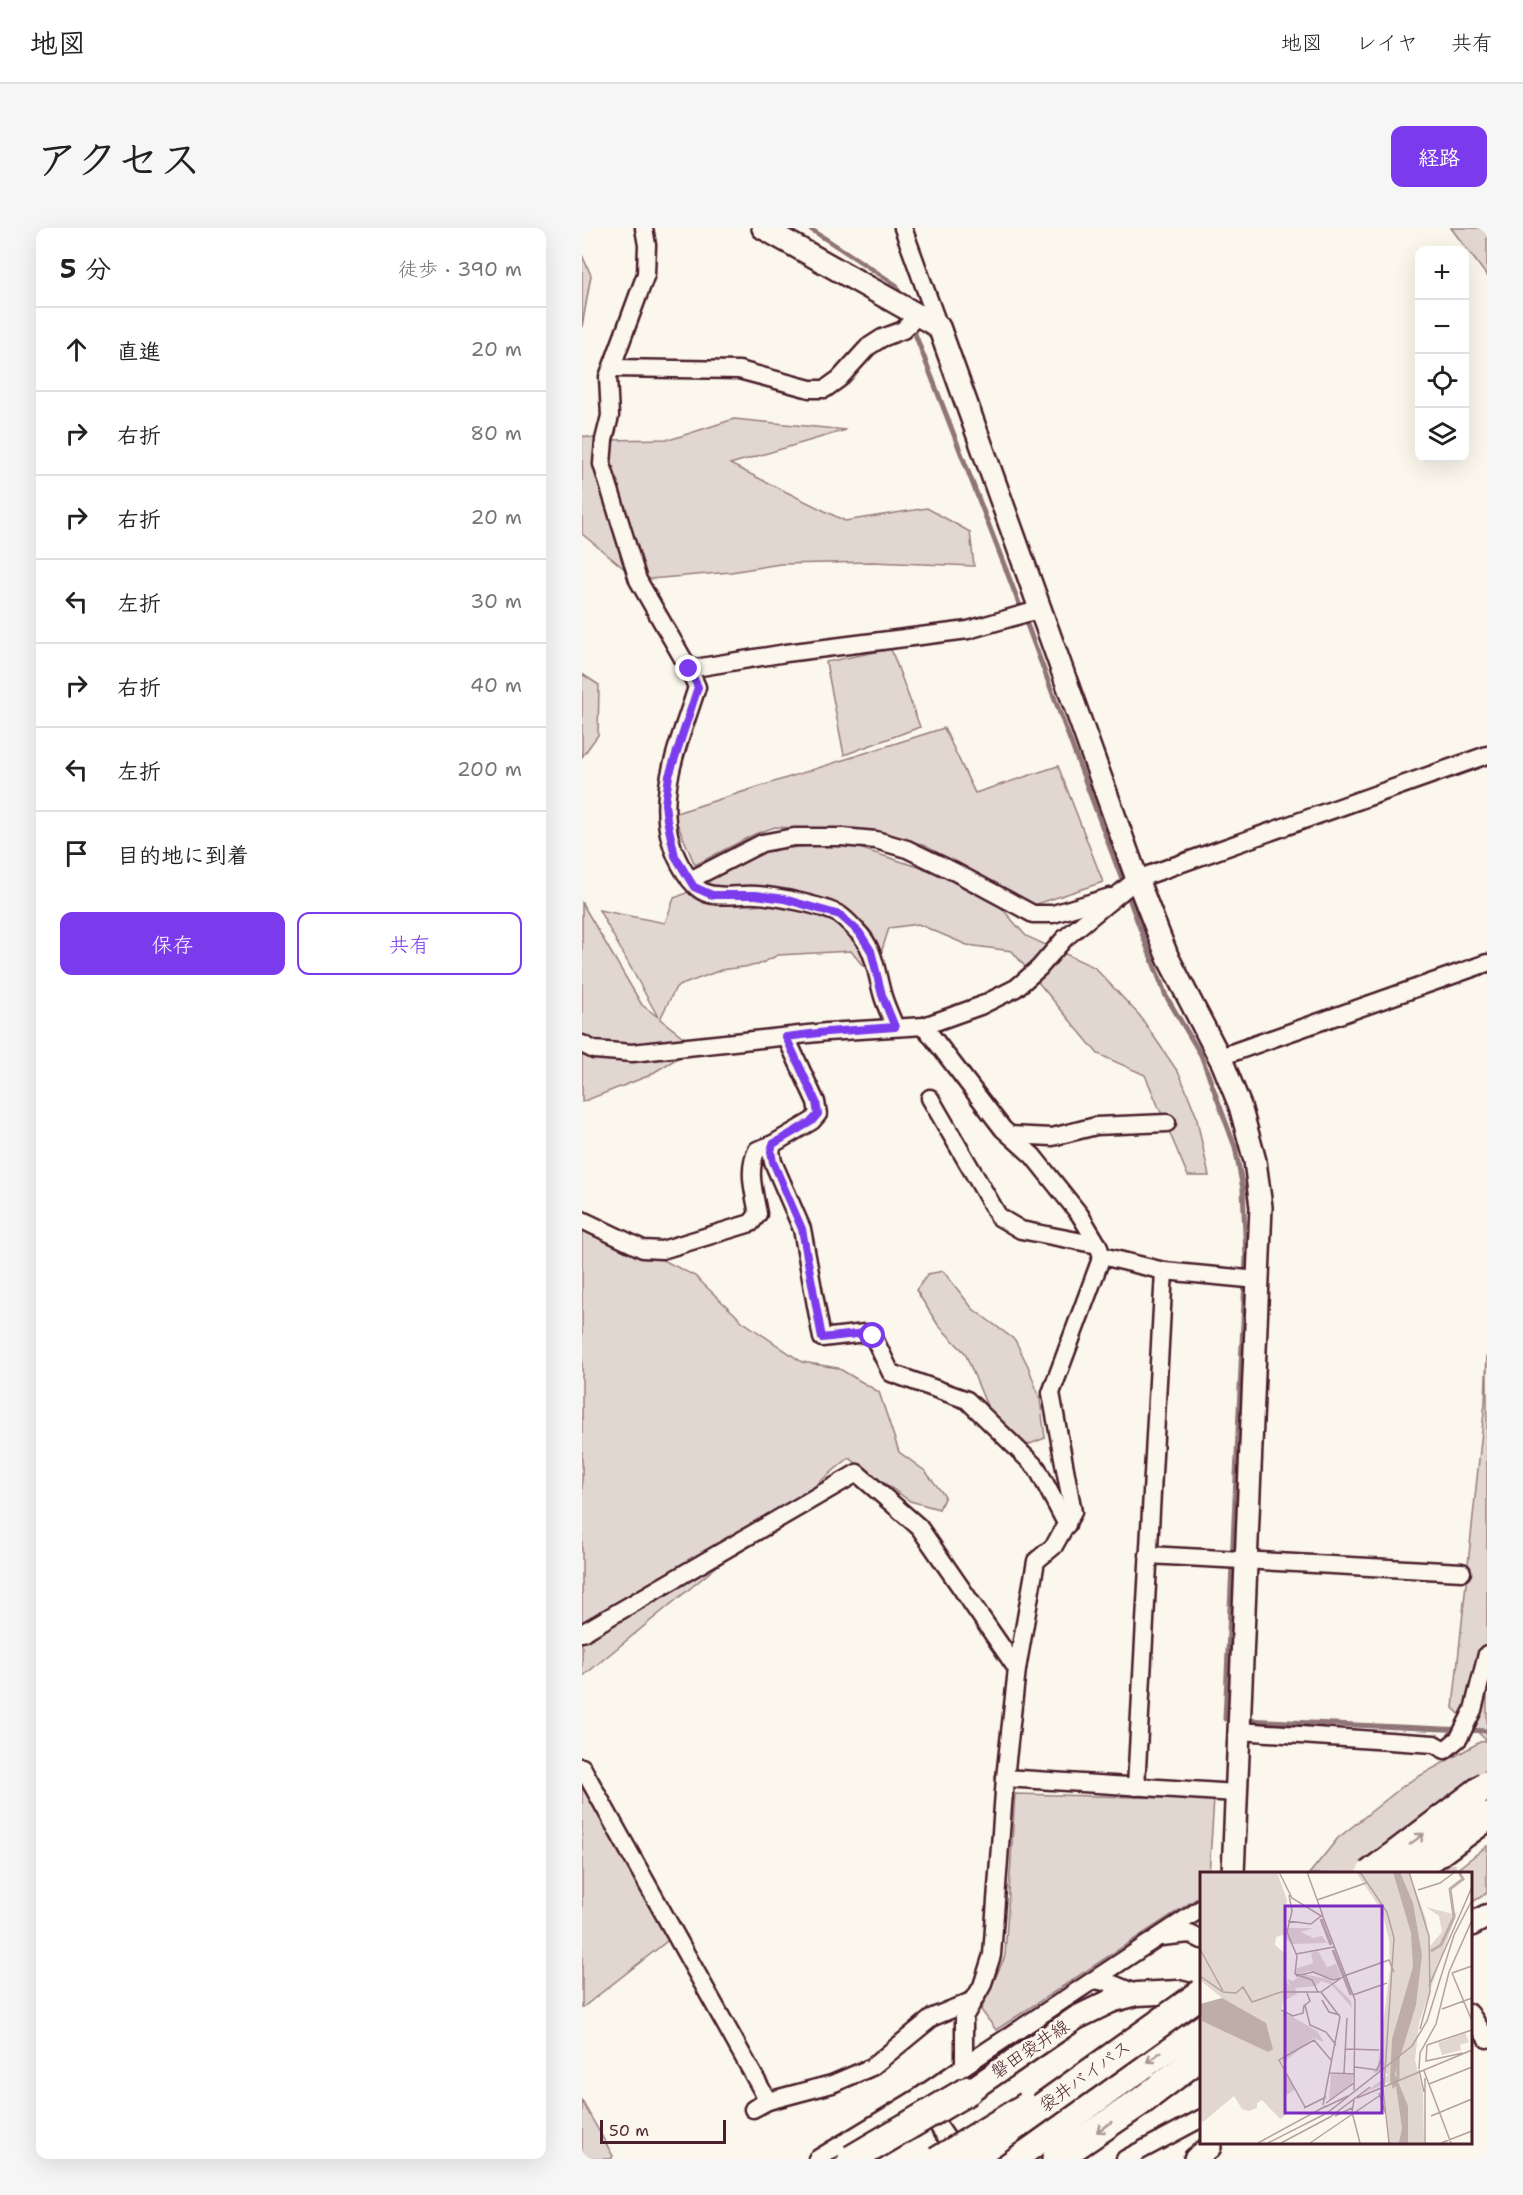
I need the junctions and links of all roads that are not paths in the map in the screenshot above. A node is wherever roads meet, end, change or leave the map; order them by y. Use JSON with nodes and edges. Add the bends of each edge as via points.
{"nodes":[{"id":1,"x":644,"y":228,"type":"edge"},
{"id":2,"x":763,"y":228,"type":"edge"},
{"id":3,"x":903,"y":228,"type":"edge"},
{"id":4,"x":918,"y":315,"type":"junction"},
{"id":5,"x":939,"y":327,"type":"junction"},
{"id":6,"x":612,"y":368,"type":"junction"},
{"id":7,"x":1041,"y":609,"type":"junction"},
{"id":8,"x":689,"y":669,"type":"junction"},
{"id":9,"x":1487,"y":755,"type":"edge"},
{"id":10,"x":1137,"y":879,"type":"junction"},
{"id":11,"x":690,"y":880,"type":"junction"},
{"id":12,"x":1118,"y":895,"type":"junction"},
{"id":13,"x":1487,"y":963,"type":"edge"},
{"id":14,"x":924,"y":1026,"type":"junction"},
{"id":15,"x":895,"y":1027,"type":"junction"},
{"id":16,"x":786,"y":1037,"type":"junction"},
{"id":17,"x":582,"y":1044,"type":"edge"},
{"id":18,"x":1220,"y":1057,"type":"junction"},
{"id":19,"x":930,"y":1098,"type":"dead end"},
{"id":20,"x":1167,"y":1122,"type":"dead end"},
{"id":21,"x":1010,"y":1135,"type":"junction"},
{"id":22,"x":773,"y":1144,"type":"junction"},
{"id":23,"x":582,"y":1220,"type":"edge"},
{"id":24,"x":1100,"y":1250,"type":"junction"},
{"id":25,"x":1164,"y":1271,"type":"junction"},
{"id":26,"x":1258,"y":1280,"type":"junction"},
{"id":27,"x":1067,"y":1525,"type":"junction"},
{"id":28,"x":1148,"y":1556,"type":"junction"},
{"id":29,"x":1246,"y":1560,"type":"junction"},
{"id":30,"x":1462,"y":1572,"type":"dead end"},
{"id":31,"x":582,"y":1633,"type":"edge"},
{"id":32,"x":1487,"y":1654,"type":"edge"},
{"id":33,"x":1017,"y":1669,"type":"junction"},
{"id":34,"x":1239,"y":1731,"type":"junction"},
{"id":35,"x":582,"y":1767,"type":"edge"},
{"id":36,"x":1005,"y":1778,"type":"junction"},
{"id":37,"x":1487,"y":1785,"type":"edge"},
{"id":38,"x":1136,"y":1787,"type":"junction"},
{"id":39,"x":1236,"y":1793,"type":"junction"},
{"id":40,"x":1487,"y":1817,"type":"edge"},
{"id":41,"x":1230,"y":1868,"type":"edge"},
{"id":42,"x":1373,"y":1872,"type":"edge"},
{"id":43,"x":1412,"y":1872,"type":"edge"},
{"id":44,"x":1425,"y":1872,"type":"edge"},
{"id":45,"x":1200,"y":1909,"type":"edge"},
{"id":46,"x":1487,"y":1916,"type":"edge"},
{"id":47,"x":1472,"y":1924,"type":"edge"},
{"id":48,"x":1160,"y":1937,"type":"junction"},
{"id":49,"x":1200,"y":1939,"type":"edge"},
{"id":50,"x":1095,"y":1980,"type":"junction"},
{"id":51,"x":1200,"y":1982,"type":"edge"},
{"id":52,"x":1137,"y":1994,"type":"junction"},
{"id":53,"x":1200,"y":1994,"type":"edge"},
{"id":54,"x":1200,"y":1998,"type":"edge"},
{"id":55,"x":974,"y":2000,"type":"junction"},
{"id":56,"x":1472,"y":2016,"type":"edge"},
{"id":57,"x":1200,"y":2024,"type":"edge"},
{"id":58,"x":1487,"y":2039,"type":"edge"},
{"id":59,"x":1200,"y":2057,"type":"edge"},
{"id":60,"x":967,"y":2078,"type":"junction"},
{"id":61,"x":919,"y":2097,"type":"junction"},
{"id":62,"x":768,"y":2101,"type":"junction"},
{"id":63,"x":753,"y":2109,"type":"dead end"},
{"id":64,"x":1200,"y":2119,"type":"edge"},
{"id":65,"x":817,"y":2159,"type":"edge"},
{"id":66,"x":852,"y":2159,"type":"edge"},
{"id":67,"x":879,"y":2159,"type":"edge"},
{"id":68,"x":936,"y":2159,"type":"edge"},
{"id":69,"x":961,"y":2159,"type":"edge"},
{"id":70,"x":969,"y":2159,"type":"edge"},
{"id":71,"x":1012,"y":2159,"type":"edge"},
{"id":72,"x":1056,"y":2159,"type":"edge"},
{"id":73,"x":1125,"y":2159,"type":"edge"}],
"edges":[{"from":1,"to":6,"type":"street","via":[[646,274]]},
{"from":2,"to":4,"type":"street"},
{"from":3,"to":5,"type":"street"},
{"from":4,"to":5,"type":"street"},
{"from":4,"to":6,"type":"street","via":[[903,330],[868,347],[825,389],[810,389],[739,370]]},
{"from":5,"to":7,"type":"street"},
{"from":6,"to":8,"type":"street","via":[[608,376],[610,416],[602,464],[638,579]]},
{"from":7,"to":8,"type":"street","via":[[968,630]]},
{"from":7,"to":10,"type":"street"},
{"from":8,"to":11,"type":"street","via":[[698,687],[669,776],[665,804],[675,856]]},
{"from":9,"to":10,"type":"street"},
{"from":10,"to":12,"type":"street"},
{"from":10,"to":18,"type":"street","via":[[1168,958]]},
{"from":11,"to":12,"type":"street","via":[[762,843],[794,837],[842,837],[876,840],[906,849],[1033,914],[1053,914]]},
{"from":11,"to":15,"type":"street","via":[[694,887],[712,895],[784,899],[840,915],[859,932],[871,951]]},
{"from":12,"to":14,"type":"street","via":[[1065,938],[1016,988]]},
{"from":13,"to":18,"type":"street"},
{"from":14,"to":15,"type":"street"},
{"from":14,"to":21,"type":"street"},
{"from":15,"to":16,"type":"street"},
{"from":16,"to":17,"type":"street","via":[[632,1053],[594,1050]]},
{"from":16,"to":22,"type":"street","via":[[818,1114]]},
{"from":18,"to":26,"type":"street","via":[[1240,1106],[1255,1161],[1261,1207]]},
{"from":19,"to":24,"type":"street","via":[[999,1216],[1021,1230]]},
{"from":20,"to":21,"type":"street","via":[[1107,1125],[1052,1137]]},
{"from":21,"to":24,"type":"street","via":[[1040,1164],[1080,1215]]},
{"from":22,"to":23,"type":"street","via":[[757,1150],[751,1161],[758,1214],[751,1223],[662,1250],[643,1249]]},
{"from":22,"to":27,"type":"street","via":[[773,1162],[802,1229],[822,1338],[865,1333],[873,1336],[891,1373],[967,1400],[1037,1468]]},
{"from":24,"to":25,"type":"street"},
{"from":24,"to":27,"type":"street","via":[[1051,1393],[1073,1512]]},
{"from":25,"to":26,"type":"street"},
{"from":25,"to":28,"type":"street"},
{"from":26,"to":29,"type":"street"},
{"from":27,"to":33,"type":"street","via":[[1054,1546],[1036,1561]]},
{"from":28,"to":29,"type":"street"},
{"from":28,"to":38,"type":"street"},
{"from":29,"to":30,"type":"street"},
{"from":29,"to":34,"type":"street"},
{"from":31,"to":33,"type":"street","via":[[857,1473],[919,1527]]},
{"from":32,"to":34,"type":"street","via":[[1473,1710],[1459,1738],[1445,1750],[1434,1744]]},
{"from":33,"to":36,"type":"street"},
{"from":34,"to":39,"type":"street"},
{"from":35,"to":62,"type":"street"},
{"from":36,"to":38,"type":"street"},
{"from":36,"to":55,"type":"street","via":[[992,1955]]},
{"from":42,"to":37,"type":"highway","one_way":true,"bridge":true},
{"from":38,"to":39,"type":"street"},
{"from":39,"to":41,"type":"street"},
{"from":40,"to":43,"type":"highway","bridge":true},
{"from":40,"to":44,"type":"highway","bridge":true},
{"from":45,"to":48,"type":"street"},
{"from":46,"to":47,"type":"main road"},
{"from":48,"to":49,"type":"street","via":[[1190,1934]]},
{"from":48,"to":50,"type":"street"},
{"from":50,"to":52,"type":"street"},
{"from":50,"to":60,"type":"street"},
{"from":51,"to":68,"type":"main road","bridge":true,"via":[[1036,2098]]},
{"from":52,"to":54,"type":"main road","name":"磐田袋井線","via":[[1178,1992]]},
{"from":52,"to":60,"type":"main road","name":"磐田袋井線","bridge":true,"via":[[1111,2001],[1076,2018]]},
{"from":53,"to":70,"type":"highway","name":"袋井バイパス","bridge":true},
{"from":55,"to":60,"type":"street","via":[[964,2017]]},
{"from":55,"to":62,"type":"street","via":[[933,2017],[872,2067],[832,2084]]},
{"from":56,"to":58,"type":"street"},
{"from":57,"to":71,"type":"highway","name":"袋井バイパス","one_way":true},
{"from":59,"to":72,"type":"highway","one_way":true},
{"from":60,"to":61,"type":"street"},
{"from":60,"to":66,"type":"highway","bridge":true},
{"from":60,"to":67,"type":"main road","name":"磐田袋井線","bridge":true},
{"from":61,"to":65,"type":"street"},
{"from":61,"to":69,"type":"street"},
{"from":62,"to":63,"type":"street"},
{"from":64,"to":73,"type":"street"}]}
